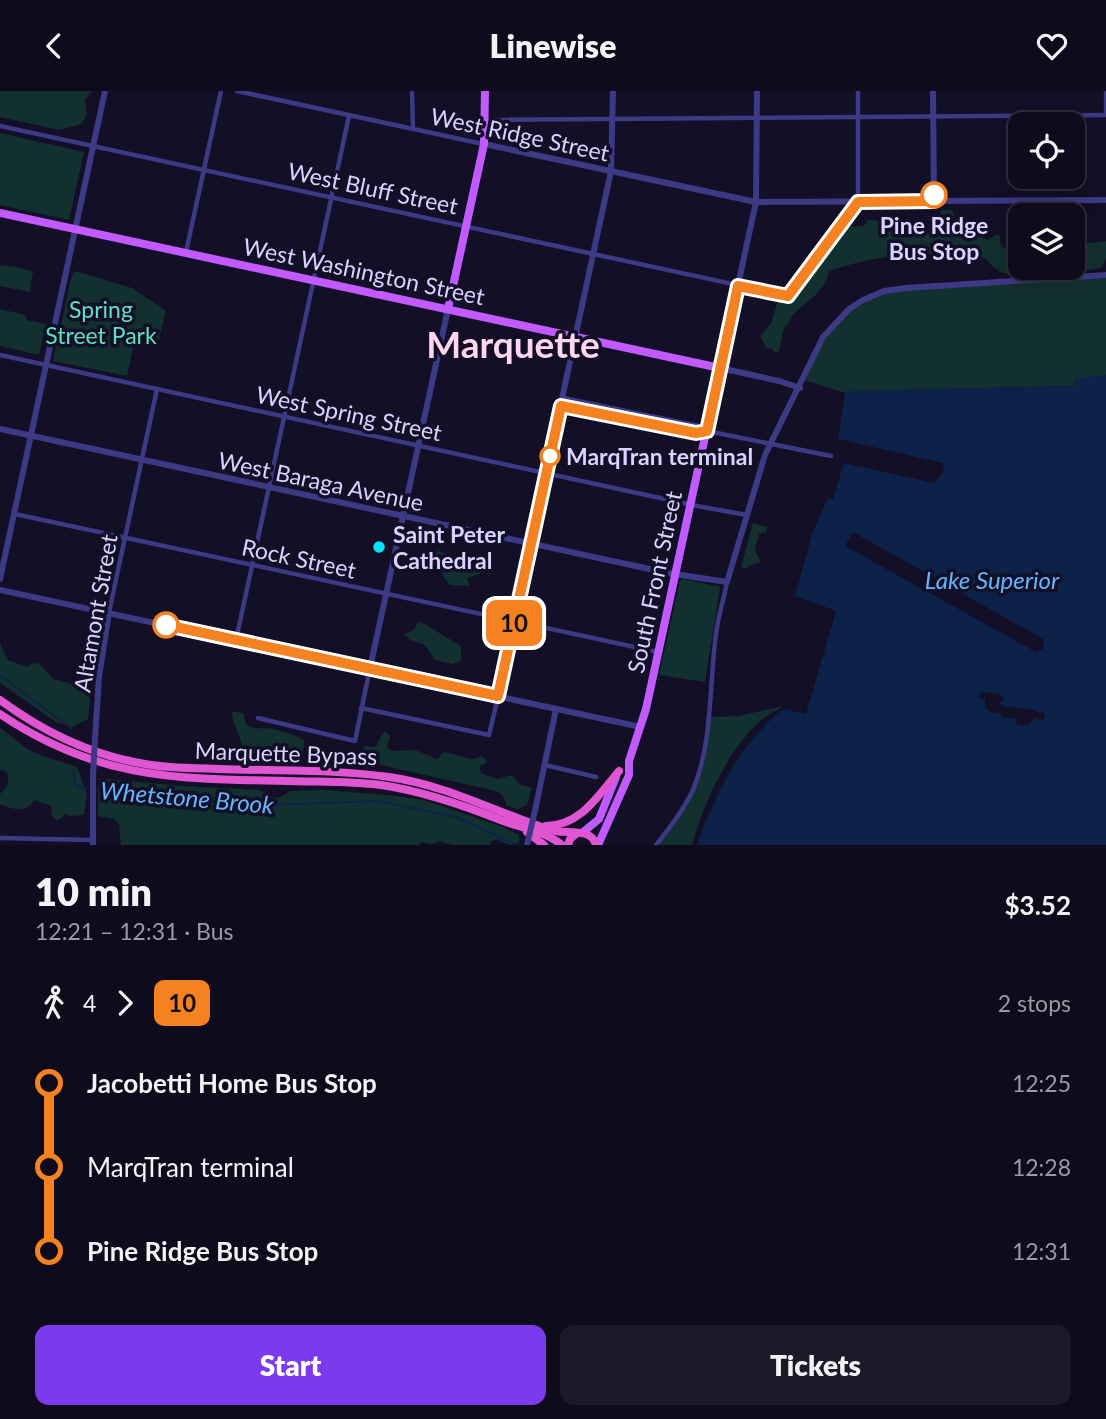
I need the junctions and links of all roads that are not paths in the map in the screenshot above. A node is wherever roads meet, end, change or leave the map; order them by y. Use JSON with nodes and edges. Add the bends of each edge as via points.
{"nodes":[{"id":1,"x":105,"y":91,"type":"edge"},
{"id":2,"x":220,"y":91,"type":"edge"},
{"id":3,"x":237,"y":91,"type":"edge"},
{"id":4,"x":412,"y":91,"type":"edge"},
{"id":5,"x":485,"y":91,"type":"edge"},
{"id":6,"x":613,"y":91,"type":"edge"},
{"id":7,"x":757,"y":91,"type":"edge"},
{"id":8,"x":858,"y":91,"type":"edge"},
{"id":9,"x":933,"y":91,"type":"edge"},
{"id":10,"x":1106,"y":91,"type":"edge"},
{"id":11,"x":1106,"y":113,"type":"edge"},
{"id":12,"x":349,"y":115,"type":"junction"},
{"id":13,"x":757,"y":117,"type":"junction"},
{"id":14,"x":933,"y":117,"type":"junction"},
{"id":15,"x":858,"y":118,"type":"junction"},
{"id":16,"x":485,"y":120,"type":"junction"},
{"id":17,"x":613,"y":120,"type":"junction"},
{"id":18,"x":0,"y":126,"type":"edge"},
{"id":19,"x":413,"y":129,"type":"junction"},
{"id":20,"x":484,"y":144,"type":"junction"},
{"id":21,"x":93,"y":146,"type":"junction"},
{"id":22,"x":203,"y":169,"type":"junction"},
{"id":23,"x":611,"y":171,"type":"junction"},
{"id":24,"x":332,"y":198,"type":"junction"},
{"id":25,"x":1106,"y":200,"type":"edge"},
{"id":26,"x":934,"y":201,"type":"junction"},
{"id":27,"x":756,"y":202,"type":"junction"},
{"id":28,"x":858,"y":202,"type":"junction"},
{"id":29,"x":0,"y":213,"type":"edge"},
{"id":30,"x":466,"y":226,"type":"junction"},
{"id":31,"x":74,"y":229,"type":"junction"},
{"id":32,"x":186,"y":252,"type":"junction"},
{"id":33,"x":592,"y":253,"type":"junction"},
{"id":34,"x":1106,"y":275,"type":"edge"},
{"id":35,"x":314,"y":279,"type":"junction"},
{"id":36,"x":738,"y":286,"type":"junction"},
{"id":37,"x":448,"y":309,"type":"junction"},
{"id":38,"x":575,"y":337,"type":"junction"},
{"id":39,"x":0,"y":355,"type":"edge"},
{"id":40,"x":46,"y":365,"type":"junction"},
{"id":41,"x":720,"y":368,"type":"junction"},
{"id":42,"x":800,"y":388,"type":"junction"},
{"id":43,"x":157,"y":389,"type":"junction"},
{"id":44,"x":562,"y":402,"type":"junction"},
{"id":45,"x":285,"y":417,"type":"junction"},
{"id":46,"x":0,"y":429,"type":"edge"},
{"id":47,"x":707,"y":431,"type":"junction"},
{"id":48,"x":31,"y":436,"type":"junction"},
{"id":49,"x":770,"y":445,"type":"junction"},
{"id":50,"x":418,"y":446,"type":"junction"},
{"id":51,"x":831,"y":456,"type":"dead end"},
{"id":52,"x":141,"y":460,"type":"junction"},
{"id":53,"x":547,"y":473,"type":"junction"},
{"id":54,"x":269,"y":487,"type":"junction"},
{"id":55,"x":690,"y":505,"type":"junction"},
{"id":56,"x":15,"y":514,"type":"junction"},
{"id":57,"x":748,"y":515,"type":"junction"},
{"id":58,"x":402,"y":516,"type":"junction"},
{"id":59,"x":125,"y":538,"type":"junction"},
{"id":60,"x":531,"y":543,"type":"junction"},
{"id":61,"x":252,"y":566,"type":"junction"},
{"id":62,"x":676,"y":573,"type":"junction"},
{"id":63,"x":0,"y":579,"type":"edge"},
{"id":64,"x":727,"y":582,"type":"junction"},
{"id":65,"x":0,"y":590,"type":"edge"},
{"id":66,"x":386,"y":594,"type":"junction"},
{"id":67,"x":109,"y":612,"type":"junction"},
{"id":68,"x":514,"y":622,"type":"junction"},
{"id":69,"x":236,"y":640,"type":"junction"},
{"id":70,"x":659,"y":652,"type":"junction"},
{"id":71,"x":370,"y":668,"type":"junction"},
{"id":72,"x":498,"y":696,"type":"junction"},
{"id":73,"x":0,"y":700,"type":"edge"},
{"id":74,"x":361,"y":708,"type":"junction"},
{"id":75,"x":556,"y":709,"type":"junction"},
{"id":76,"x":0,"y":714,"type":"edge"},
{"id":77,"x":258,"y":718,"type":"dead end"},
{"id":78,"x":641,"y":727,"type":"junction"},
{"id":79,"x":629,"y":761,"type":"junction"},
{"id":80,"x":545,"y":765,"type":"junction"},
{"id":81,"x":619,"y":771,"type":"junction"},
{"id":82,"x":596,"y":777,"type":"dead end"},
{"id":83,"x":540,"y":826,"type":"junction"},
{"id":84,"x":521,"y":828,"type":"junction"},
{"id":85,"x":579,"y":833,"type":"junction"},
{"id":86,"x":0,"y":838,"type":"edge"},
{"id":87,"x":93,"y":842,"type":"edge"},
{"id":88,"x":527,"y":845,"type":"edge"},
{"id":89,"x":544,"y":845,"type":"edge"},
{"id":90,"x":562,"y":845,"type":"edge"},
{"id":91,"x":568,"y":845,"type":"edge"},
{"id":92,"x":597,"y":845,"type":"edge"},
{"id":93,"x":656,"y":845,"type":"edge"}],
"edges":[{"from":1,"to":21,"type":"street"},
{"from":2,"to":22,"type":"street"},
{"from":3,"to":12,"type":"street","name":"West Ridge Street"},
{"from":4,"to":19,"type":"street"},
{"from":5,"to":16,"type":"main road"},
{"from":6,"to":17,"type":"street"},
{"from":7,"to":13,"type":"street"},
{"from":8,"to":15,"type":"street"},
{"from":9,"to":14,"type":"street"},
{"from":10,"to":11,"type":"street"},
{"from":11,"to":14,"type":"street"},
{"from":12,"to":19,"type":"street","name":"West Ridge Street"},
{"from":12,"to":24,"type":"street"},
{"from":13,"to":15,"type":"street"},
{"from":13,"to":17,"type":"street"},
{"from":13,"to":27,"type":"street"},
{"from":14,"to":15,"type":"street"},
{"from":14,"to":26,"type":"street"},
{"from":15,"to":28,"type":"street"},
{"from":16,"to":17,"type":"street"},
{"from":16,"to":20,"type":"main road"},
{"from":17,"to":23,"type":"street"},
{"from":18,"to":21,"type":"street","name":"West Bluff Street"},
{"from":19,"to":20,"type":"street","name":"West Ridge Street"},
{"from":20,"to":23,"type":"street","name":"West Ridge Street"},
{"from":20,"to":30,"type":"main road"},
{"from":21,"to":22,"type":"street","name":"West Bluff Street"},
{"from":21,"to":31,"type":"street"},
{"from":22,"to":24,"type":"street","name":"West Bluff Street"},
{"from":22,"to":32,"type":"street"},
{"from":23,"to":27,"type":"street","name":"West Ridge Street"},
{"from":23,"to":33,"type":"street"},
{"from":24,"to":30,"type":"street","name":"West Bluff Street"},
{"from":24,"to":35,"type":"street"},
{"from":25,"to":26,"type":"street","name":"West Ridge Street"},
{"from":26,"to":28,"type":"street","name":"West Ridge Street"},
{"from":27,"to":28,"type":"street","name":"West Ridge Street"},
{"from":27,"to":36,"type":"street"},
{"from":28,"to":36,"type":"street","name":"West Bluff Street","via":[[788,296]]},
{"from":29,"to":31,"type":"main road","name":"West Washington Street"},
{"from":30,"to":33,"type":"street","name":"West Bluff Street"},
{"from":30,"to":37,"type":"main road"},
{"from":31,"to":32,"type":"main road","name":"West Washington Street"},
{"from":31,"to":40,"type":"street"},
{"from":32,"to":35,"type":"main road","name":"West Washington Street"},
{"from":33,"to":36,"type":"street","name":"West Bluff Street"},
{"from":33,"to":38,"type":"street"},
{"from":34,"to":42,"type":"street","via":[[884,291],[835,321]]},
{"from":35,"to":37,"type":"main road","name":"West Washington Street"},
{"from":35,"to":45,"type":"street"},
{"from":36,"to":41,"type":"street"},
{"from":37,"to":38,"type":"main road","name":"West Washington Street"},
{"from":37,"to":50,"type":"street"},
{"from":38,"to":41,"type":"main road","name":"West Washington Street"},
{"from":38,"to":44,"type":"street"},
{"from":39,"to":40,"type":"street","name":"West Spring Street"},
{"from":40,"to":43,"type":"street","name":"West Spring Street"},
{"from":40,"to":48,"type":"street"},
{"from":41,"to":42,"type":"street"},
{"from":41,"to":47,"type":"main road","name":"South Front Street"},
{"from":42,"to":49,"type":"street"},
{"from":43,"to":45,"type":"street","name":"West Spring Street"},
{"from":43,"to":52,"type":"street","name":"Altamont Street"},
{"from":44,"to":47,"type":"street","via":[[688,423]]},
{"from":44,"to":53,"type":"street"},
{"from":45,"to":50,"type":"street","name":"West Spring Street"},
{"from":45,"to":54,"type":"street"},
{"from":46,"to":48,"type":"street","name":"West Baraga Avenue"},
{"from":47,"to":49,"type":"street"},
{"from":47,"to":55,"type":"main road","name":"South Front Street"},
{"from":48,"to":52,"type":"street","name":"West Baraga Avenue"},
{"from":48,"to":56,"type":"street"},
{"from":49,"to":51,"type":"street"},
{"from":49,"to":57,"type":"street"},
{"from":50,"to":53,"type":"street","name":"West Spring Street"},
{"from":50,"to":58,"type":"street"},
{"from":52,"to":54,"type":"street","name":"West Baraga Avenue"},
{"from":52,"to":59,"type":"street","name":"Altamont Street"},
{"from":53,"to":55,"type":"street","name":"West Spring Street"},
{"from":53,"to":60,"type":"street"},
{"from":54,"to":58,"type":"street","name":"West Baraga Avenue"},
{"from":54,"to":61,"type":"street"},
{"from":55,"to":57,"type":"street","name":"West Spring Street"},
{"from":55,"to":62,"type":"main road","name":"South Front Street"},
{"from":56,"to":59,"type":"street","name":"Rock Street"},
{"from":56,"to":63,"type":"street"},
{"from":57,"to":64,"type":"street"},
{"from":58,"to":60,"type":"street","name":"West Baraga Avenue"},
{"from":58,"to":66,"type":"street"},
{"from":59,"to":61,"type":"street","name":"Rock Street"},
{"from":59,"to":67,"type":"street","name":"Altamont Street"},
{"from":60,"to":62,"type":"street","name":"West Baraga Avenue"},
{"from":60,"to":68,"type":"street"},
{"from":61,"to":66,"type":"street","name":"Rock Street"},
{"from":61,"to":69,"type":"street"},
{"from":62,"to":64,"type":"street","name":"West Baraga Avenue"},
{"from":62,"to":70,"type":"main road","name":"South Front Street"},
{"from":64,"to":93,"type":"street","via":[[699,772],[677,820]]},
{"from":65,"to":67,"type":"street"},
{"from":66,"to":68,"type":"street","name":"Rock Street"},
{"from":66,"to":71,"type":"street"},
{"from":67,"to":69,"type":"street"},
{"from":67,"to":87,"type":"street","name":"Altamont Street","bridge":true,"via":[[99,677]]},
{"from":68,"to":70,"type":"street","name":"Rock Street"},
{"from":68,"to":72,"type":"street"},
{"from":69,"to":71,"type":"street"},
{"from":70,"to":78,"type":"main road","name":"South Front Street"},
{"from":71,"to":72,"type":"street"},
{"from":71,"to":74,"type":"street"},
{"from":72,"to":74,"type":"street","via":[[489,735]]},
{"from":72,"to":75,"type":"street"},
{"from":73,"to":83,"type":"highway","name":"Marquette Bypass","via":[[58,737],[126,761],[178,768],[391,777],[453,792]]},
{"from":74,"to":77,"type":"street","via":[[355,741]]},
{"from":75,"to":78,"type":"street"},
{"from":75,"to":80,"type":"street"},
{"from":76,"to":84,"type":"highway","name":"Marquette Bypass","via":[[54,745],[131,771],[378,785],[441,797]]},
{"from":78,"to":79,"type":"main road","name":"South Front Street"},
{"from":79,"to":81,"type":"main road","name":"South Front Street"},
{"from":79,"to":92,"type":"main road","name":"South Front Street","via":[[629,775]]},
{"from":80,"to":82,"type":"street"},
{"from":80,"to":88,"type":"street","bridge":true},
{"from":81,"to":83,"type":"highway","via":[[581,815],[564,824]]},
{"from":81,"to":85,"type":"main road","name":"South Front Street","via":[[599,819]]},
{"from":83,"to":85,"type":"highway","name":"Marquette Bypass"},
{"from":84,"to":89,"type":"highway"},
{"from":84,"to":90,"type":"highway","name":"Marquette Bypass"},
{"from":85,"to":91,"type":"highway"},
{"from":85,"to":92,"type":"highway","via":[[593,837]]},
{"from":86,"to":87,"type":"street"}]}
